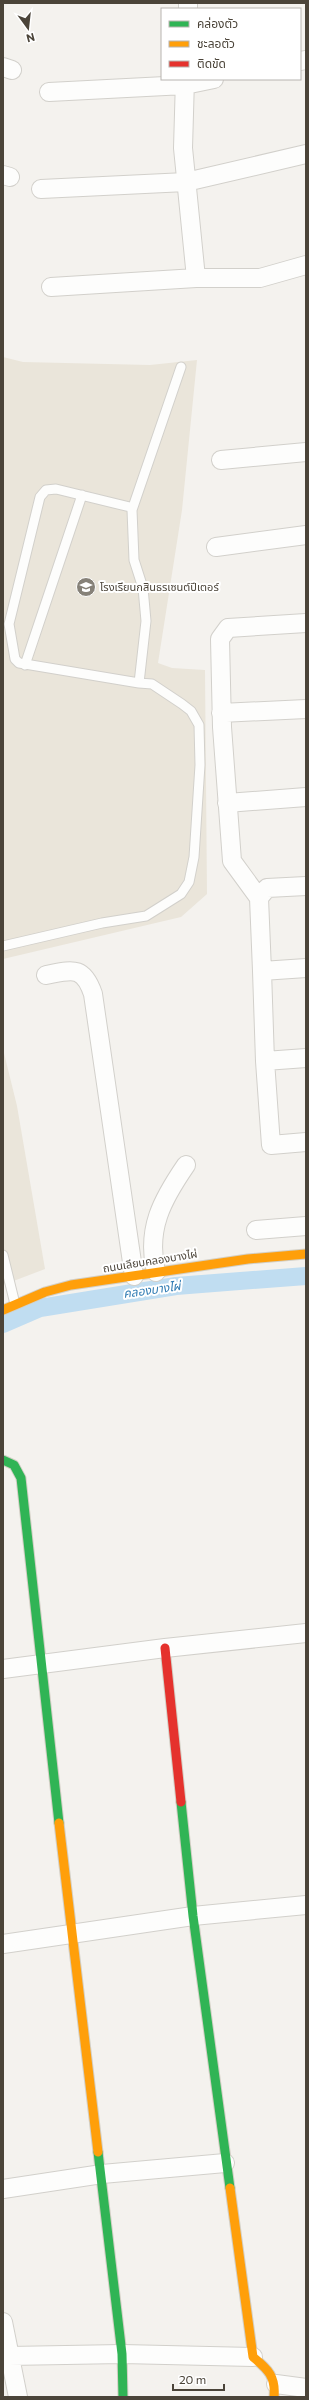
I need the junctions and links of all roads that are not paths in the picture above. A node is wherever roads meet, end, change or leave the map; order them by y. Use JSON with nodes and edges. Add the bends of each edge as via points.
{"nodes":[{"id":1,"x":204,"y":80,"type":"edge"},
{"id":2,"x":185,"y":82,"type":"edge"},
{"id":3,"x":49,"y":92,"type":"dead end"},
{"id":4,"x":306,"y":154,"type":"edge"},
{"id":5,"x":186,"y":182,"type":"junction"},
{"id":6,"x":41,"y":189,"type":"dead end"},
{"id":7,"x":306,"y":265,"type":"edge"},
{"id":8,"x":196,"y":278,"type":"junction"},
{"id":9,"x":51,"y":287,"type":"dead end"},
{"id":10,"x":181,"y":367,"type":"dead end"},
{"id":11,"x":306,"y":452,"type":"edge"},
{"id":12,"x":221,"y":460,"type":"dead end"},
{"id":13,"x":82,"y":495,"type":"junction"},
{"id":14,"x":132,"y":510,"type":"junction"},
{"id":15,"x":306,"y":535,"type":"edge"},
{"id":16,"x":216,"y":547,"type":"dead end"},
{"id":17,"x":306,"y":623,"type":"edge"},
{"id":18,"x":25,"y":665,"type":"junction"},
{"id":19,"x":139,"y":683,"type":"junction"},
{"id":20,"x":306,"y":709,"type":"edge"},
{"id":21,"x":221,"y":713,"type":"junction"},
{"id":22,"x":306,"y":797,"type":"edge"},
{"id":23,"x":227,"y":803,"type":"junction"},
{"id":24,"x":306,"y":886,"type":"edge"},
{"id":25,"x":259,"y":898,"type":"junction"},
{"id":26,"x":3,"y":946,"type":"edge"},
{"id":27,"x":306,"y":968,"type":"edge"},
{"id":28,"x":262,"y":971,"type":"junction"},
{"id":29,"x":46,"y":975,"type":"dead end"},
{"id":30,"x":306,"y":1058,"type":"edge"},
{"id":31,"x":265,"y":1061,"type":"junction"},
{"id":32,"x":306,"y":1142,"type":"edge"},
{"id":33,"x":186,"y":1165,"type":"dead end"},
{"id":34,"x":306,"y":1226,"type":"edge"},
{"id":35,"x":256,"y":1230,"type":"dead end"},
{"id":36,"x":306,"y":1254,"type":"edge"},
{"id":37,"x":3,"y":1255,"type":"edge"},
{"id":38,"x":156,"y":1272,"type":"junction"},
{"id":39,"x":134,"y":1276,"type":"junction"},
{"id":40,"x":15,"y":1304,"type":"junction"},
{"id":41,"x":3,"y":1310,"type":"edge"},
{"id":42,"x":3,"y":1460,"type":"edge"},
{"id":43,"x":306,"y":1633,"type":"edge"},
{"id":44,"x":165,"y":1648,"type":"junction"},
{"id":45,"x":43,"y":1663,"type":"junction"},
{"id":46,"x":3,"y":1669,"type":"edge"},
{"id":47,"x":306,"y":1905,"type":"edge"},
{"id":48,"x":193,"y":1916,"type":"junction"},
{"id":49,"x":72,"y":1934,"type":"junction"},
{"id":50,"x":3,"y":1944,"type":"edge"},
{"id":51,"x":225,"y":2163,"type":"junction"},
{"id":52,"x":102,"y":2174,"type":"junction"},
{"id":53,"x":3,"y":2189,"type":"edge"},
{"id":54,"x":3,"y":2322,"type":"edge"},
{"id":55,"x":122,"y":2354,"type":"junction"},
{"id":56,"x":9,"y":2356,"type":"junction"},
{"id":57,"x":253,"y":2357,"type":"junction"},
{"id":58,"x":306,"y":2388,"type":"edge"},
{"id":59,"x":275,"y":2390,"type":"edge"},
{"id":60,"x":18,"y":2397,"type":"edge"},
{"id":61,"x":123,"y":2397,"type":"edge"}],
"edges":[{"from":1,"to":2,"type":"street"},
{"from":2,"to":3,"type":"street"},
{"from":2,"to":5,"type":"street","via":[[183,148]]},
{"from":4,"to":5,"type":"street"},
{"from":5,"to":6,"type":"street"},
{"from":5,"to":8,"type":"street"},
{"from":7,"to":8,"type":"street","via":[[260,278]]},
{"from":8,"to":9,"type":"street"},
{"from":10,"to":14,"type":"lane"},
{"from":11,"to":12,"type":"street"},
{"from":13,"to":14,"type":"lane","via":[[130,507]]},
{"from":13,"to":18,"type":"lane"},
{"from":13,"to":18,"type":"lane","via":[[56,489],[46,490],[40,497],[9,624],[15,659]]},
{"from":14,"to":19,"type":"lane","via":[[134,560],[143,588],[146,620]]},
{"from":15,"to":16,"type":"street"},
{"from":17,"to":21,"type":"street","via":[[228,628],[220,639]]},
{"from":18,"to":19,"type":"lane"},
{"from":19,"to":26,"type":"lane","via":[[152,684],[182,704],[191,711],[199,725],[200,765],[194,857],[189,882],[181,894],[146,916],[102,923]]},
{"from":20,"to":21,"type":"street"},
{"from":21,"to":23,"type":"street"},
{"from":22,"to":23,"type":"street"},
{"from":23,"to":25,"type":"street","via":[[232,861]]},
{"from":24,"to":25,"type":"street","via":[[267,888]]},
{"from":25,"to":28,"type":"street"},
{"from":27,"to":28,"type":"street"},
{"from":28,"to":31,"type":"street"},
{"from":29,"to":39,"type":"street","via":[[67,971],[80,972],[88,979],[93,994]]},
{"from":30,"to":31,"type":"street"},
{"from":31,"to":32,"type":"street","via":[[271,1145]]},
{"from":33,"to":38,"type":"street","via":[[167,1194],[154,1227],[153,1258]]},
{"from":34,"to":35,"type":"street"},
{"from":36,"to":38,"type":"street","name":"ถนนเลียบคลองบางไผ่"},
{"from":37,"to":40,"type":"lane"},
{"from":38,"to":39,"type":"street","name":"ถนนเลียบคลองบางไผ่"},
{"from":39,"to":40,"type":"street","name":"ถนนเลียบคลองบางไผ่","via":[[71,1285]]},
{"from":40,"to":41,"type":"street","name":"ถนนเลียบคลองบางไผ่"},
{"from":42,"to":45,"type":"street","via":[[14,1465],[21,1478]]},
{"from":43,"to":44,"type":"street"},
{"from":44,"to":45,"type":"street"},
{"from":44,"to":48,"type":"street"},
{"from":45,"to":46,"type":"street"},
{"from":45,"to":49,"type":"street"},
{"from":47,"to":48,"type":"street"},
{"from":48,"to":49,"type":"street"},
{"from":48,"to":51,"type":"street"},
{"from":49,"to":50,"type":"street"},
{"from":49,"to":52,"type":"street"},
{"from":51,"to":52,"type":"street"},
{"from":51,"to":57,"type":"street"},
{"from":52,"to":53,"type":"street"},
{"from":52,"to":55,"type":"street"},
{"from":54,"to":56,"type":"street"},
{"from":55,"to":56,"type":"street"},
{"from":55,"to":57,"type":"street"},
{"from":55,"to":61,"type":"street"},
{"from":56,"to":60,"type":"street"},
{"from":57,"to":59,"type":"street","via":[[271,2374]]},
{"from":58,"to":59,"type":"street"}]}
